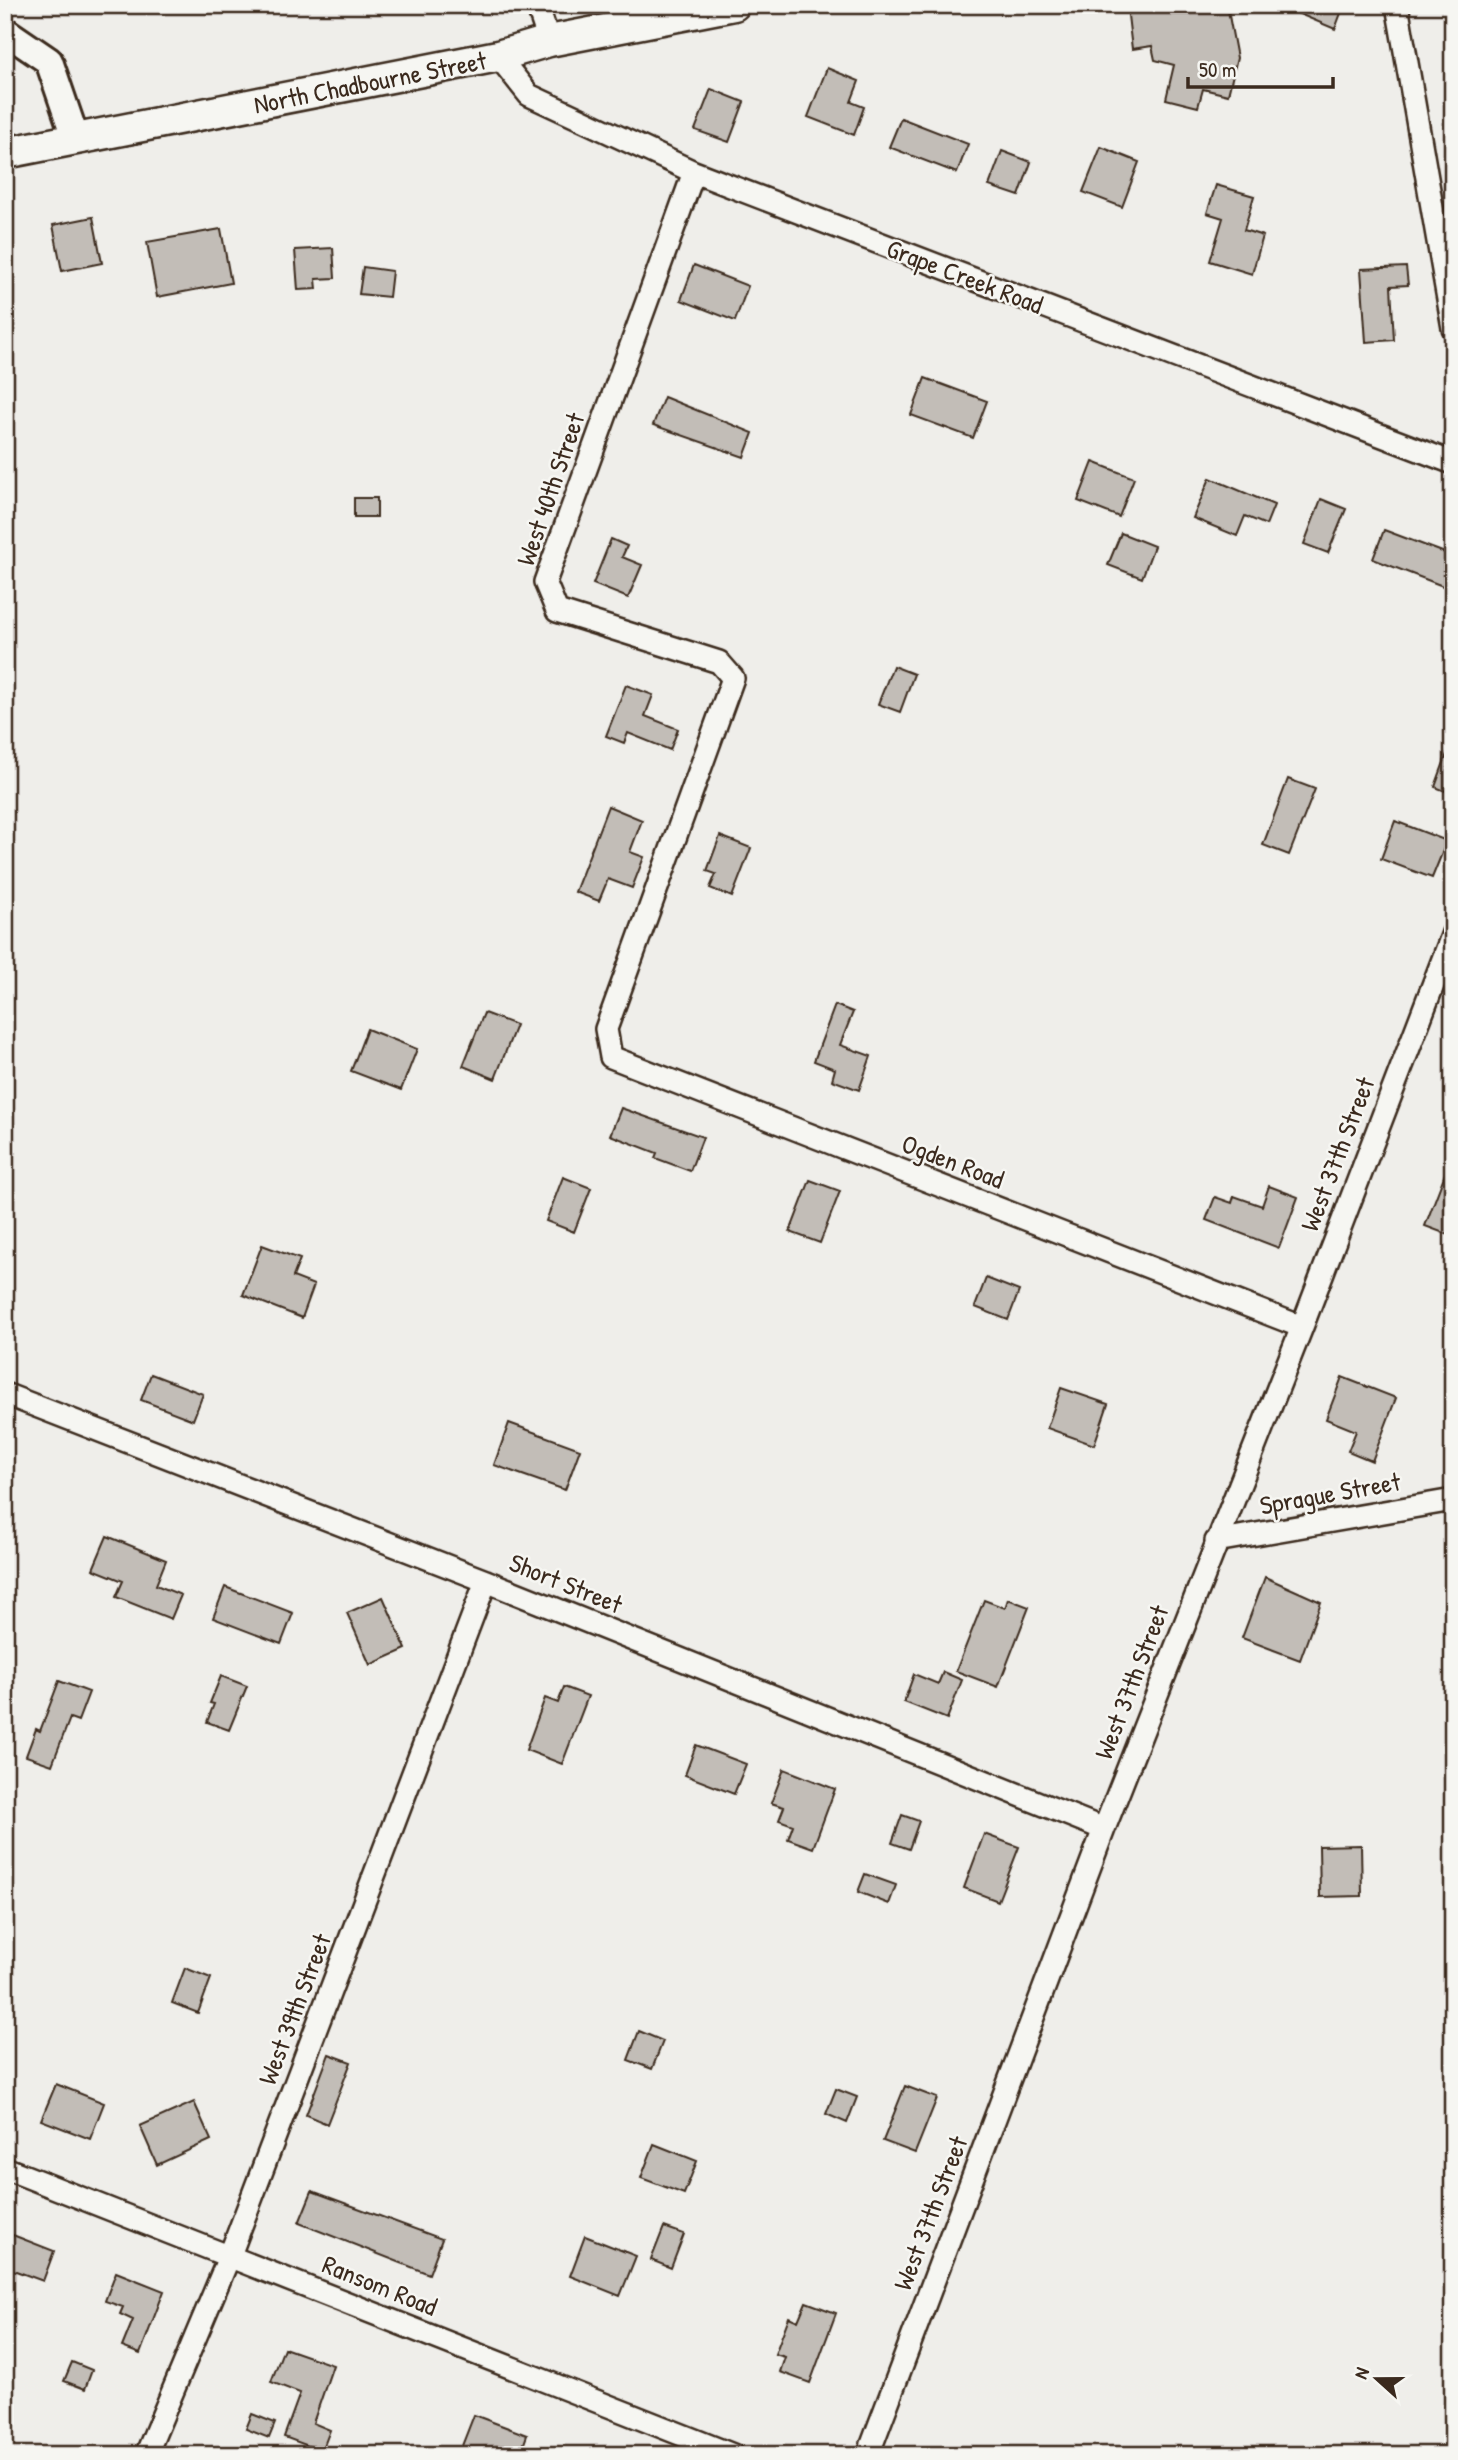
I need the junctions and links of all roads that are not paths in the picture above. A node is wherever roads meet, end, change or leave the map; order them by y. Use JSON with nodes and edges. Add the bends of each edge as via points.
{"nodes":[{"id":1,"x":537,"y":5,"type":"edge"},
{"id":2,"x":734,"y":5,"type":"edge"},
{"id":3,"x":1397,"y":5,"type":"edge"},
{"id":4,"x":5,"y":31,"type":"edge"},
{"id":5,"x":549,"y":41,"type":"junction"},
{"id":6,"x":498,"y":56,"type":"junction"},
{"id":7,"x":76,"y":140,"type":"junction"},
{"id":8,"x":5,"y":153,"type":"edge"},
{"id":9,"x":694,"y":172,"type":"junction"},
{"id":10,"x":1453,"y":328,"type":"edge"},
{"id":11,"x":1453,"y":463,"type":"edge"},
{"id":12,"x":1453,"y":933,"type":"edge"},
{"id":13,"x":606,"y":1029,"type":"joint"},
{"id":14,"x":1302,"y":1326,"type":"junction"},
{"id":15,"x":5,"y":1394,"type":"edge"},
{"id":16,"x":1453,"y":1500,"type":"edge"},
{"id":17,"x":1216,"y":1541,"type":"junction"},
{"id":18,"x":486,"y":1581,"type":"junction"},
{"id":19,"x":1104,"y":1829,"type":"junction"},
{"id":20,"x":5,"y":2168,"type":"edge"},
{"id":21,"x":230,"y":2255,"type":"junction"},
{"id":22,"x":146,"y":2455,"type":"edge"},
{"id":23,"x":733,"y":2455,"type":"edge"},
{"id":24,"x":868,"y":2455,"type":"edge"}],
"edges":[{"from":1,"to":5,"type":"street"},
{"from":2,"to":5,"type":"main road","name":"North Chadbourne Street"},
{"from":3,"to":10,"type":"street"},
{"from":4,"to":7,"type":"street","via":[[49,61]]},
{"from":5,"to":6,"type":"main road","name":"North Chadbourne Street"},
{"from":6,"to":7,"type":"main road","name":"North Chadbourne Street"},
{"from":6,"to":9,"type":"street","name":"Grape Creek Road","via":[[529,95]]},
{"from":7,"to":8,"type":"main road","name":"North Chadbourne Street"},
{"from":9,"to":11,"type":"street","name":"Grape Creek Road"},
{"from":9,"to":13,"type":"street","name":"West 40th Street","via":[[545,582],[556,611],[719,662],[733,678]]},
{"from":12,"to":14,"type":"street","name":"West 37th Street"},
{"from":13,"to":14,"type":"street","name":"Ogden Road","via":[[611,1057]]},
{"from":14,"to":17,"type":"street","name":"West 37th Street"},
{"from":15,"to":18,"type":"street","name":"Short Street"},
{"from":16,"to":17,"type":"street","name":"Sprague Street"},
{"from":17,"to":19,"type":"street","name":"West 37th Street"},
{"from":18,"to":19,"type":"street","name":"Short Street"},
{"from":18,"to":21,"type":"street","name":"West 39th Street"},
{"from":19,"to":24,"type":"street","name":"West 37th Street"},
{"from":20,"to":21,"type":"street","name":"Ransom Road"},
{"from":21,"to":22,"type":"street","name":"West 39th Street"},
{"from":21,"to":23,"type":"street","name":"Ransom Road"}]}
